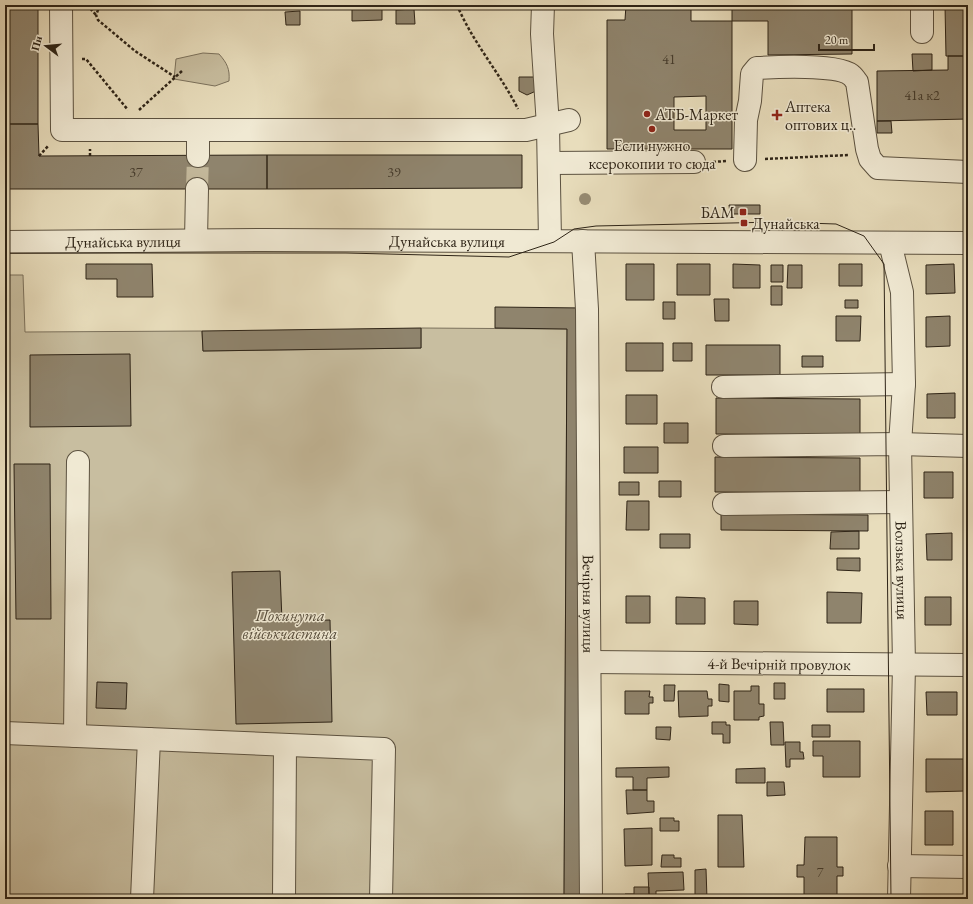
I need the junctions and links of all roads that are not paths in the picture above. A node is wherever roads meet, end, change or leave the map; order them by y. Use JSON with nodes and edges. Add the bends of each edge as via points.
{"nodes":[{"id":1,"x":61,"y":5,"type":"edge"},
{"id":2,"x":542,"y":5,"type":"edge"},
{"id":3,"x":922,"y":5,"type":"edge"},
{"id":4,"x":922,"y":32,"type":"dead end"},
{"id":5,"x":569,"y":120,"type":"dead end"},
{"id":6,"x":548,"y":126,"type":"junction"},
{"id":7,"x":198,"y":131,"type":"junction"},
{"id":8,"x":198,"y":156,"type":"tunnel mouth"},
{"id":9,"x":745,"y":160,"type":"road end"},
{"id":10,"x":694,"y":162,"type":"road end"},
{"id":11,"x":548,"y":163,"type":"junction"},
{"id":12,"x":968,"y":172,"type":"edge"},
{"id":13,"x":197,"y":189,"type":"tunnel mouth"},
{"id":14,"x":196,"y":240,"type":"junction"},
{"id":15,"x":550,"y":241,"type":"junction"},
{"id":16,"x":583,"y":241,"type":"junction"},
{"id":17,"x":5,"y":242,"type":"edge"},
{"id":18,"x":890,"y":243,"type":"junction"},
{"id":19,"x":968,"y":243,"type":"edge"},
{"id":20,"x":904,"y":384,"type":"junction"},
{"id":21,"x":723,"y":387,"type":"dead end"},
{"id":22,"x":900,"y":444,"type":"junction"},
{"id":23,"x":724,"y":446,"type":"dead end"},
{"id":24,"x":968,"y":446,"type":"edge"},
{"id":25,"x":78,"y":462,"type":"dead end"},
{"id":26,"x":900,"y":502,"type":"junction"},
{"id":27,"x":724,"y":504,"type":"dead end"},
{"id":28,"x":591,"y":662,"type":"junction"},
{"id":29,"x":904,"y":665,"type":"junction"},
{"id":30,"x":968,"y":665,"type":"edge"},
{"id":31,"x":5,"y":733,"type":"edge"},
{"id":32,"x":75,"y":736,"type":"junction"},
{"id":33,"x":149,"y":739,"type":"junction"},
{"id":34,"x":285,"y":745,"type":"junction"},
{"id":35,"x":899,"y":866,"type":"junction"},
{"id":36,"x":968,"y":867,"type":"edge"},
{"id":37,"x":142,"y":899,"type":"edge"},
{"id":38,"x":284,"y":899,"type":"edge"},
{"id":39,"x":381,"y":899,"type":"edge"},
{"id":40,"x":591,"y":899,"type":"edge"},
{"id":41,"x":899,"y":899,"type":"edge"}],
"edges":[{"from":1,"to":7,"type":"street","via":[[62,130],[132,123]]},
{"from":2,"to":6,"type":"street"},
{"from":3,"to":4,"type":"street"},
{"from":5,"to":6,"type":"street"},
{"from":6,"to":7,"type":"street","via":[[526,130]]},
{"from":6,"to":11,"type":"street"},
{"from":7,"to":8,"type":"street"},
{"from":9,"to":12,"type":"street","via":[[746,120],[752,74],[757,68],[822,68],[850,74],[857,82],[868,154],[878,168]]},
{"from":10,"to":11,"type":"street"},
{"from":11,"to":15,"type":"street"},
{"from":13,"to":14,"type":"street"},
{"from":14,"to":15,"type":"street","name":"Дунайська вулиця"},
{"from":14,"to":17,"type":"street","name":"Дунайська вулиця"},
{"from":15,"to":16,"type":"street","name":"Дунайська вулиця"},
{"from":16,"to":18,"type":"street","name":"Дунайська вулиця"},
{"from":16,"to":28,"type":"street","name":"Вечірня вулиця","via":[[587,310]]},
{"from":18,"to":19,"type":"street","name":"Дунайська вулиця"},
{"from":18,"to":20,"type":"street","name":"Волзька вулиця","via":[[902,292]]},
{"from":20,"to":21,"type":"street"},
{"from":20,"to":22,"type":"street","name":"Волзька вулиця"},
{"from":22,"to":23,"type":"street"},
{"from":22,"to":24,"type":"street"},
{"from":22,"to":26,"type":"street","name":"Волзька вулиця"},
{"from":25,"to":32,"type":"street"},
{"from":26,"to":27,"type":"street"},
{"from":26,"to":29,"type":"street","name":"Волзька вулиця"},
{"from":28,"to":29,"type":"street","name":"4-й Вечірній провулок"},
{"from":28,"to":40,"type":"street","name":"Вечірня вулиця"},
{"from":29,"to":30,"type":"street","name":"4-й Вечірній провулок"},
{"from":29,"to":35,"type":"street","name":"Волзька вулиця"},
{"from":31,"to":32,"type":"street"},
{"from":32,"to":33,"type":"street"},
{"from":33,"to":34,"type":"street"},
{"from":33,"to":37,"type":"street"},
{"from":34,"to":38,"type":"street"},
{"from":34,"to":39,"type":"street","via":[[384,749]]},
{"from":35,"to":36,"type":"street"},
{"from":35,"to":41,"type":"street","name":"Волзька вулиця"}]}
